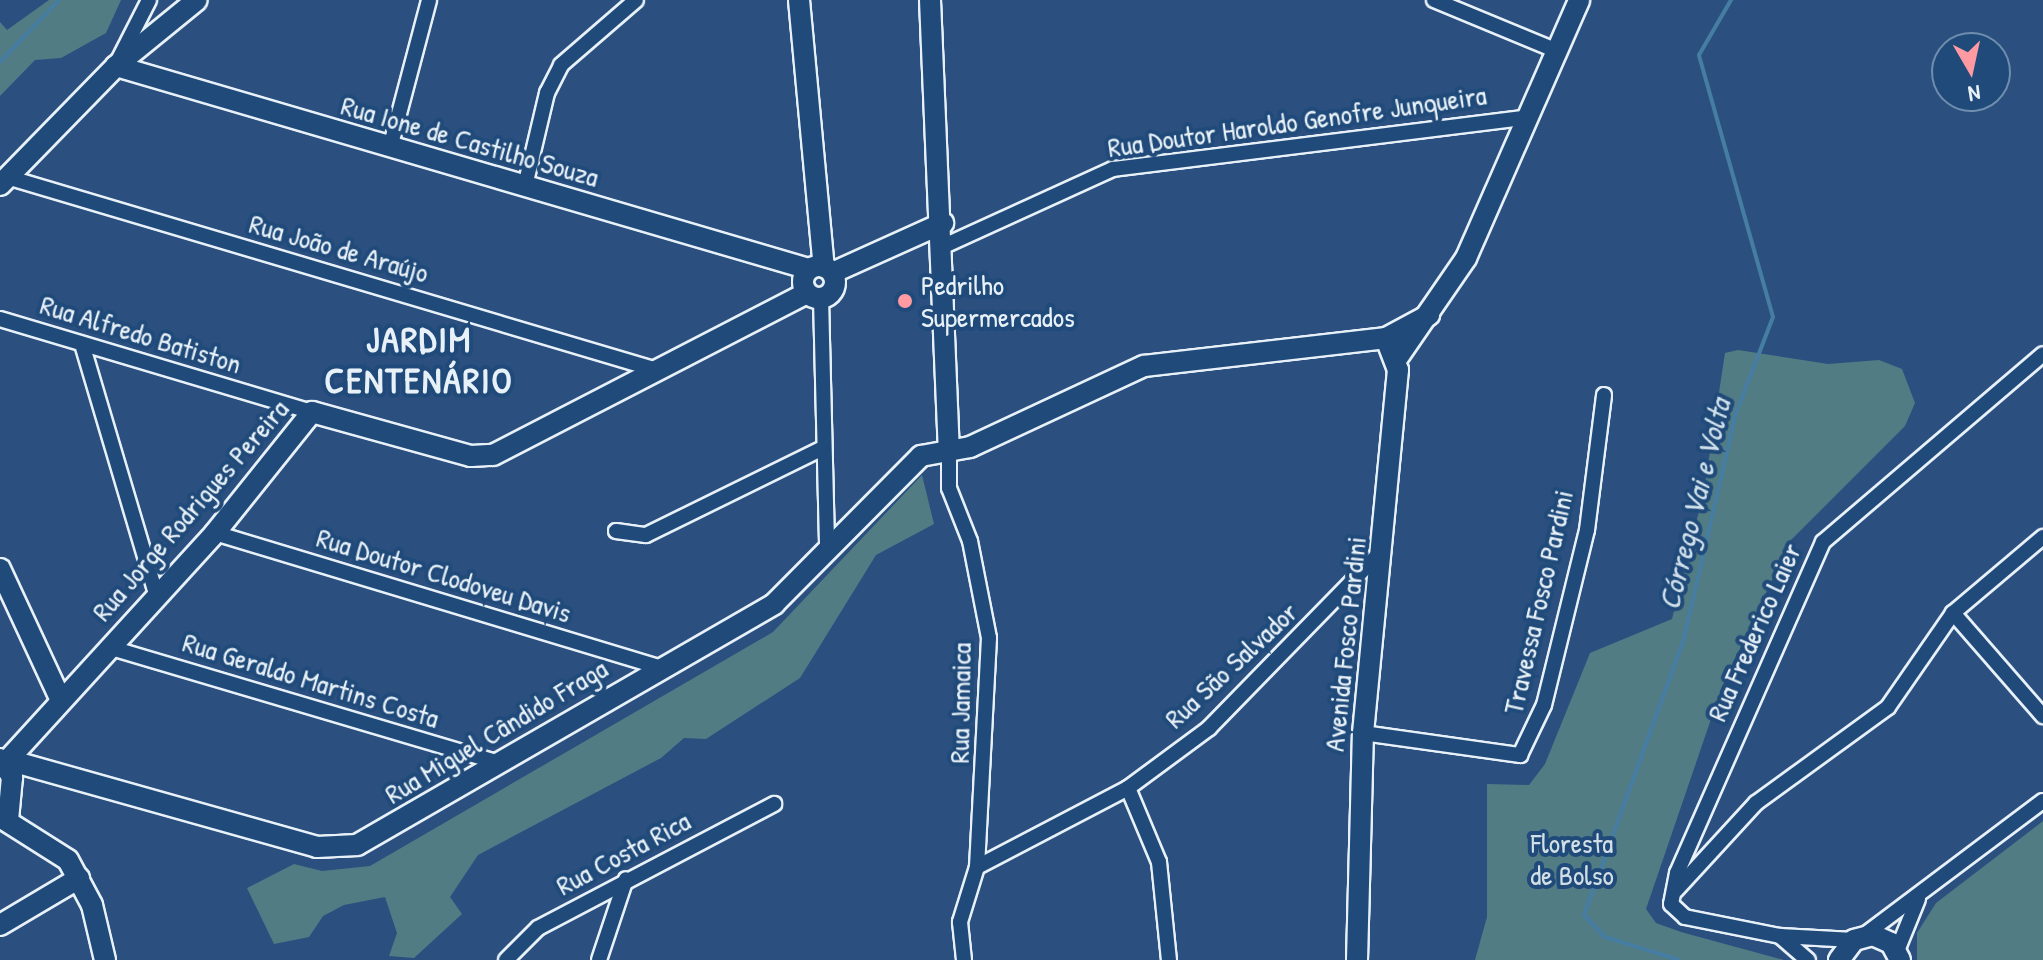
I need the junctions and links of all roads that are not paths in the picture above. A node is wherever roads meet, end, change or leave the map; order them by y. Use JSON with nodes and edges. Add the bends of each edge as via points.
{"nodes":[{"id":1,"x":149,"y":0,"type":"edge"},
{"id":2,"x":197,"y":0,"type":"edge"},
{"id":3,"x":429,"y":0,"type":"edge"},
{"id":4,"x":636,"y":0,"type":"edge"},
{"id":5,"x":799,"y":0,"type":"edge"},
{"id":6,"x":930,"y":0,"type":"edge"},
{"id":7,"x":1434,"y":0,"type":"edge"},
{"id":8,"x":1579,"y":0,"type":"edge"},
{"id":9,"x":1555,"y":50,"type":"junction"},
{"id":10,"x":116,"y":66,"type":"junction"},
{"id":11,"x":1528,"y":117,"type":"junction"},
{"id":12,"x":390,"y":148,"type":"junction"},
{"id":13,"x":4,"y":181,"type":"edge"},
{"id":14,"x":525,"y":186,"type":"junction"},
{"id":15,"x":943,"y":223,"type":"junction"},
{"id":16,"x":944,"y":246,"type":"junction"},
{"id":17,"x":821,"y":270,"type":"junction"},
{"id":18,"x":814,"y":295,"type":"junction"},
{"id":19,"x":1429,"y":315,"type":"junction"},
{"id":20,"x":0,"y":319,"type":"edge"},
{"id":21,"x":1386,"y":338,"type":"junction"},
{"id":22,"x":82,"y":344,"type":"junction"},
{"id":23,"x":2043,"y":354,"type":"edge"},
{"id":24,"x":1398,"y":357,"type":"junction"},
{"id":25,"x":657,"y":370,"type":"junction"},
{"id":26,"x":1604,"y":395,"type":"dead end"},
{"id":27,"x":312,"y":412,"type":"junction"},
{"id":28,"x":821,"y":449,"type":"junction"},
{"id":29,"x":949,"y":450,"type":"junction"},
{"id":30,"x":616,"y":531,"type":"dead end"},
{"id":31,"x":215,"y":533,"type":"junction"},
{"id":32,"x":2043,"y":537,"type":"edge"},
{"id":33,"x":827,"y":549,"type":"junction"},
{"id":34,"x":1382,"y":552,"type":"junction"},
{"id":35,"x":0,"y":569,"type":"edge"},
{"id":36,"x":157,"y":598,"type":"junction"},
{"id":37,"x":1953,"y":613,"type":"junction"},
{"id":38,"x":108,"y":647,"type":"junction"},
{"id":39,"x":659,"y":667,"type":"junction"},
{"id":40,"x":60,"y":698,"type":"junction"},
{"id":41,"x":2043,"y":716,"type":"edge"},
{"id":42,"x":1363,"y":733,"type":"junction"},
{"id":43,"x":5,"y":760,"type":"edge"},
{"id":44,"x":500,"y":763,"type":"junction"},
{"id":45,"x":1128,"y":788,"type":"junction"},
{"id":46,"x":2043,"y":801,"type":"edge"},
{"id":47,"x":774,"y":804,"type":"dead end"},
{"id":48,"x":4,"y":818,"type":"edge"},
{"id":49,"x":977,"y":867,"type":"junction"},
{"id":50,"x":79,"y":878,"type":"junction"},
{"id":51,"x":626,"y":879,"type":"junction"},
{"id":52,"x":1676,"y":890,"type":"junction"},
{"id":53,"x":1918,"y":899,"type":"junction"},
{"id":54,"x":0,"y":925,"type":"edge"},
{"id":55,"x":1780,"y":936,"type":"junction"},
{"id":56,"x":1858,"y":938,"type":"junction"},
{"id":57,"x":1899,"y":956,"type":"edge"},
{"id":58,"x":105,"y":960,"type":"edge"},
{"id":59,"x":506,"y":960,"type":"edge"},
{"id":60,"x":599,"y":960,"type":"edge"},
{"id":61,"x":964,"y":960,"type":"edge"},
{"id":62,"x":1169,"y":960,"type":"edge"},
{"id":63,"x":1357,"y":960,"type":"edge"},
{"id":64,"x":1808,"y":960,"type":"edge"},
{"id":65,"x":1839,"y":960,"type":"edge"}],
"edges":[{"from":1,"to":10,"type":"street"},
{"from":2,"to":10,"type":"street"},
{"from":3,"to":12,"type":"street"},
{"from":4,"to":14,"type":"street","via":[[561,65],[547,93]]},
{"from":5,"to":17,"type":"street"},
{"from":6,"to":15,"type":"street"},
{"from":7,"to":9,"type":"street"},
{"from":8,"to":9,"type":"street"},
{"from":9,"to":11,"type":"street"},
{"from":10,"to":12,"type":"street","name":"Rua Ione de Castilho Souza"},
{"from":10,"to":13,"type":"street"},
{"from":11,"to":16,"type":"street","name":"Rua Doutor Haroldo Genofre Junqueira","via":[[1113,169]]},
{"from":11,"to":19,"type":"street","via":[[1466,258]]},
{"from":12,"to":14,"type":"street","name":"Rua Ione de Castilho Souza"},
{"from":13,"to":25,"type":"street","name":"Rua João de Araújo"},
{"from":14,"to":17,"type":"street","name":"Rua Ione de Castilho Souza"},
{"from":15,"to":16,"type":"street"},
{"from":15,"to":17,"type":"street"},
{"from":16,"to":29,"type":"street"},
{"from":17,"to":18,"type":"street"},
{"from":17,"to":18,"type":"street","via":[[833,288]]},
{"from":18,"to":25,"type":"street","name":"Rua Jorge Rodrigues Pereira"},
{"from":18,"to":28,"type":"street"},
{"from":19,"to":21,"type":"street"},
{"from":19,"to":24,"type":"street"},
{"from":20,"to":22,"type":"street","name":"Rua Alfredo Batiston"},
{"from":21,"to":24,"type":"street"},
{"from":21,"to":29,"type":"street","name":"Rua Miguel Cândido Fraga","via":[[1144,366]]},
{"from":22,"to":27,"type":"street","name":"Rua Alfredo Batiston"},
{"from":22,"to":36,"type":"street"},
{"from":23,"to":52,"type":"street","name":"Rua Frederico Laier","via":[[1823,542]]},
{"from":24,"to":34,"type":"street","name":"Avenida Fosco Pardini"},
{"from":25,"to":27,"type":"street","name":"Rua Jorge Rodrigues Pereira","via":[[493,455],[471,456]]},
{"from":26,"to":42,"type":"street","name":"Travessa Fosco Pardini","via":[[1587,530],[1544,705],[1520,755]]},
{"from":27,"to":31,"type":"street","name":"Rua Jorge Rodrigues Pereira"},
{"from":28,"to":30,"type":"street","via":[[646,535]]},
{"from":28,"to":33,"type":"street"},
{"from":29,"to":33,"type":"street","name":"Rua Miguel Cândido Fraga","via":[[921,456]]},
{"from":29,"to":49,"type":"street","name":"Rua Jamaica","via":[[949,488],[970,541],[989,638]]},
{"from":31,"to":36,"type":"street","name":"Rua Jorge Rodrigues Pereira"},
{"from":31,"to":39,"type":"street","name":"Rua Doutor Clodoveu Davis"},
{"from":32,"to":37,"type":"street"},
{"from":33,"to":39,"type":"street","name":"Rua Miguel Cândido Fraga","via":[[774,604]]},
{"from":34,"to":42,"type":"street","name":"Avenida Fosco Pardini"},
{"from":34,"to":45,"type":"street","name":"Rua São Salvador","via":[[1209,728]]},
{"from":35,"to":40,"type":"street"},
{"from":36,"to":38,"type":"street","name":"Rua Jorge Rodrigues Pereira"},
{"from":37,"to":41,"type":"street"},
{"from":37,"to":52,"type":"street","via":[[1888,707],[1756,803]]},
{"from":38,"to":40,"type":"street","name":"Rua Jorge Rodrigues Pereira"},
{"from":38,"to":44,"type":"street","name":"Rua Geraldo Martins Costa"},
{"from":39,"to":44,"type":"street","name":"Rua Miguel Cândido Fraga"},
{"from":40,"to":43,"type":"street","name":"Rua Jorge Rodrigues Pereira"},
{"from":42,"to":63,"type":"street","name":"Avenida Fosco Pardini"},
{"from":43,"to":44,"type":"street","name":"Rua Miguel Cândido Fraga","via":[[327,849],[368,840]]},
{"from":43,"to":48,"type":"street","via":[[13,791]]},
{"from":45,"to":49,"type":"street","name":"Rua São Salvador"},
{"from":45,"to":62,"type":"street","via":[[1159,862]]},
{"from":46,"to":53,"type":"street"},
{"from":47,"to":51,"type":"street","name":"Rua Costa Rica"},
{"from":48,"to":50,"type":"street","via":[[56,848]]},
{"from":49,"to":61,"type":"street","name":"Rua Jamaica","via":[[964,894]]},
{"from":50,"to":54,"type":"street"},
{"from":50,"to":58,"type":"street"},
{"from":51,"to":59,"type":"street","name":"Rua Costa Rica","via":[[538,928]]},
{"from":51,"to":60,"type":"street"},
{"from":52,"to":55,"type":"street","via":[[1671,904],[1685,917]]},
{"from":53,"to":56,"type":"street"},
{"from":53,"to":57,"type":"street"},
{"from":55,"to":56,"type":"street"},
{"from":55,"to":64,"type":"street"},
{"from":56,"to":57,"type":"street","via":[[1882,938]]},
{"from":56,"to":65,"type":"street"}]}
